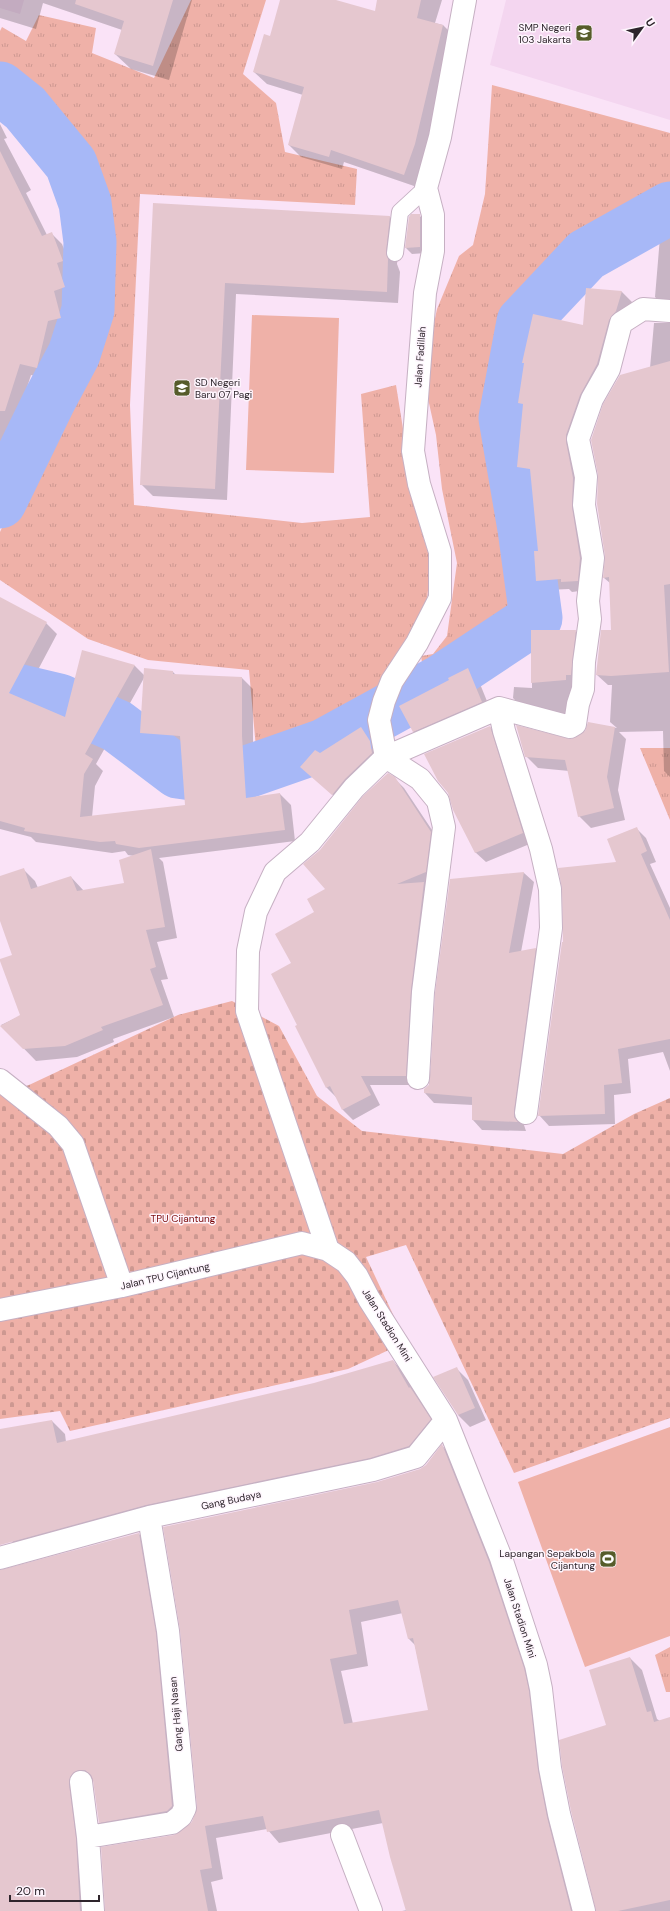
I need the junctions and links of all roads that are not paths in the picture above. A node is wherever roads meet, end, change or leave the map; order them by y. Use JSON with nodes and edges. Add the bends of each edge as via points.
{"nodes":[{"id":1,"x":465,"y":0,"type":"edge"},
{"id":2,"x":426,"y":188,"type":"junction"},
{"id":3,"x":395,"y":253,"type":"dead end"},
{"id":4,"x":670,"y":311,"type":"edge"},
{"id":5,"x":499,"y":708,"type":"junction"},
{"id":6,"x":386,"y":757,"type":"junction"},
{"id":7,"x":418,"y":1078,"type":"dead end"},
{"id":8,"x":0,"y":1080,"type":"edge"},
{"id":9,"x":526,"y":1113,"type":"dead end"},
{"id":10,"x":328,"y":1250,"type":"junction"},
{"id":11,"x":122,"y":1286,"type":"junction"},
{"id":12,"x":0,"y":1310,"type":"edge"},
{"id":13,"x":446,"y":1420,"type":"junction"},
{"id":14,"x":149,"y":1517,"type":"junction"},
{"id":15,"x":0,"y":1558,"type":"edge"},
{"id":16,"x":81,"y":1782,"type":"dead end"},
{"id":17,"x":342,"y":1835,"type":"dead end"},
{"id":18,"x":88,"y":1837,"type":"junction"},
{"id":19,"x":93,"y":1911,"type":"edge"},
{"id":20,"x":370,"y":1911,"type":"edge"},
{"id":21,"x":584,"y":1911,"type":"edge"}],
"edges":[{"from":1,"to":2,"type":"street","via":[[440,138]]},
{"from":2,"to":3,"type":"lane","via":[[400,212]]},
{"from":2,"to":6,"type":"street","name":"Jalan Fadillah","via":[[433,215],[434,251],[425,293],[413,451],[419,484],[440,552],[440,598],[417,643],[392,681],[381,710]]},
{"from":4,"to":5,"type":"street","via":[[643,309],[621,323],[609,370],[592,399],[578,439],[586,477],[584,504],[593,558],[583,689],[575,724],[570,727]]},
{"from":5,"to":6,"type":"street"},
{"from":5,"to":9,"type":"street","via":[[541,849],[550,889],[551,928]]},
{"from":6,"to":7,"type":"street","via":[[420,779],[438,801],[444,827],[423,992]]},
{"from":6,"to":10,"type":"street","via":[[354,788],[310,842],[275,872],[256,912],[248,951],[246,1011]]},
{"from":8,"to":11,"type":"street","via":[[58,1126],[73,1144]]},
{"from":10,"to":11,"type":"street","name":"Jalan TPU Cijantung","via":[[302,1243]]},
{"from":10,"to":13,"type":"street","name":"Jalan Stadion Mini","via":[[346,1262],[357,1276]]},
{"from":11,"to":12,"type":"street","name":"Jalan TPU Cijantung"},
{"from":13,"to":14,"type":"street","name":"Gang Budaya","via":[[416,1457],[373,1470]]},
{"from":13,"to":21,"type":"street","name":"Jalan Stadion Mini","via":[[501,1558],[536,1665],[550,1768]]},
{"from":14,"to":15,"type":"street","name":"Gang Budaya"},
{"from":14,"to":18,"type":"street","name":"Gang Haji Nasan","via":[[168,1631],[185,1808],[181,1816],[172,1823]]},
{"from":16,"to":18,"type":"street"},
{"from":17,"to":20,"type":"street"},
{"from":18,"to":19,"type":"street"}]}
